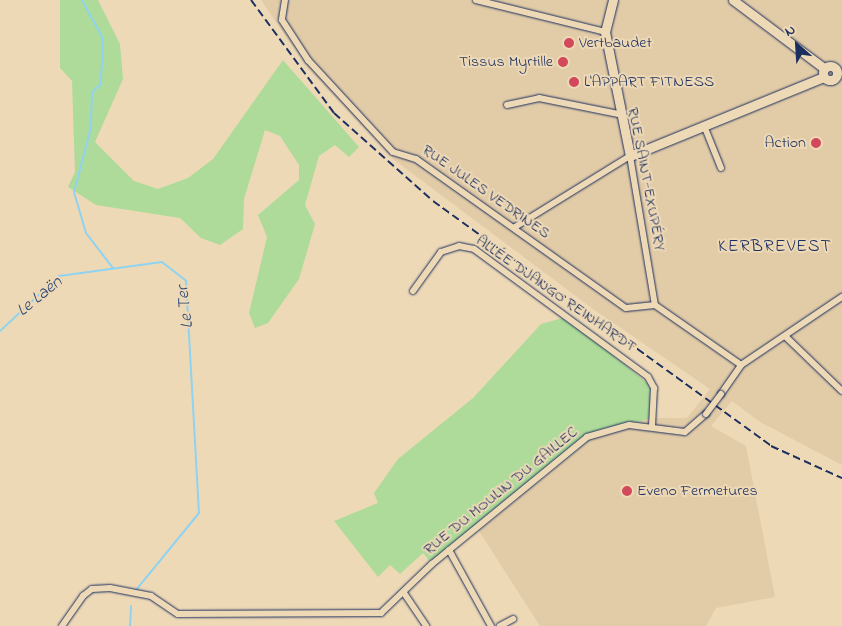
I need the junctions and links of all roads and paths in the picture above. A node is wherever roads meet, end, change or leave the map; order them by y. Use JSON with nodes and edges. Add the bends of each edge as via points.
{"nodes":[{"id":1,"x":285,"y":0,"type":"edge"},
{"id":2,"x":476,"y":0,"type":"edge"},
{"id":3,"x":614,"y":0,"type":"edge"},
{"id":4,"x":733,"y":0,"type":"edge"},
{"id":5,"x":605,"y":32,"type":"junction"},
{"id":6,"x":824,"y":73,"type":"junction"},
{"id":7,"x":840,"y":74,"type":"edge"},
{"id":8,"x":507,"y":105,"type":"dead end"},
{"id":9,"x":618,"y":114,"type":"junction"},
{"id":10,"x":705,"y":128,"type":"junction"},
{"id":11,"x":630,"y":156,"type":"junction"},
{"id":12,"x":721,"y":168,"type":"dead end"},
{"id":13,"x":515,"y":227,"type":"junction"},
{"id":14,"x":413,"y":291,"type":"dead end"},
{"id":15,"x":842,"y":297,"type":"edge"},
{"id":16,"x":655,"y":305,"type":"junction"},
{"id":17,"x":785,"y":336,"type":"junction"},
{"id":18,"x":741,"y":366,"type":"junction"},
{"id":19,"x":842,"y":390,"type":"edge"},
{"id":20,"x":652,"y":427,"type":"junction"},
{"id":21,"x":449,"y":550,"type":"junction"},
{"id":22,"x":404,"y":593,"type":"junction"},
{"id":23,"x":513,"y":619,"type":"dead end"},
{"id":24,"x":62,"y":626,"type":"edge"},
{"id":25,"x":426,"y":626,"type":"edge"},
{"id":26,"x":491,"y":626,"type":"edge"},
{"id":27,"x":500,"y":626,"type":"edge"}],
"edges":[{"from":1,"to":13,"type":"street","name":"RUE JULES VEDRINES","via":[[283,21],[308,60],[393,152],[416,159]]},
{"from":2,"to":5,"type":"street"},
{"from":3,"to":5,"type":"street","name":"RUE SAINT-EXUPÉRY"},
{"from":4,"to":6,"type":"street"},
{"from":5,"to":9,"type":"street","name":"RUE SAINT-EXUPÉRY"},
{"from":6,"to":7,"type":"street","via":[[833,66]]},
{"from":6,"to":10,"type":"street"},
{"from":8,"to":9,"type":"street","via":[[539,98]]},
{"from":9,"to":11,"type":"street","name":"RUE SAINT-EXUPÉRY"},
{"from":10,"to":11,"type":"street"},
{"from":10,"to":12,"type":"street"},
{"from":11,"to":13,"type":"street"},
{"from":11,"to":16,"type":"street","name":"RUE SAINT-EXUPÉRY"},
{"from":13,"to":16,"type":"street","name":"RUE JULES VEDRINES","via":[[626,308]]},
{"from":14,"to":20,"type":"street","name":"ALLÉE DJANGO REINHARDT","via":[[441,252],[459,246],[474,249],[648,377],[654,388]]},
{"from":15,"to":17,"type":"street"},
{"from":16,"to":18,"type":"street"},
{"from":17,"to":18,"type":"street"},
{"from":17,"to":19,"type":"street"},
{"from":18,"to":20,"type":"street","name":"RUE DU MOULIN DU GAILLEC","bridge":true,"via":[[690,431]]},
{"from":20,"to":21,"type":"street","name":"RUE DU MOULIN DU GAILLEC","via":[[614,426],[587,437]]},
{"from":21,"to":22,"type":"street","name":"RUE DU MOULIN DU GAILLEC"},
{"from":21,"to":26,"type":"street"},
{"from":22,"to":24,"type":"street","name":"RUE DU MOULIN DU GAILLEC","via":[[381,612],[354,616],[178,614],[151,596],[92,589]]},
{"from":22,"to":25,"type":"street"},
{"from":23,"to":27,"type":"street"}]}
